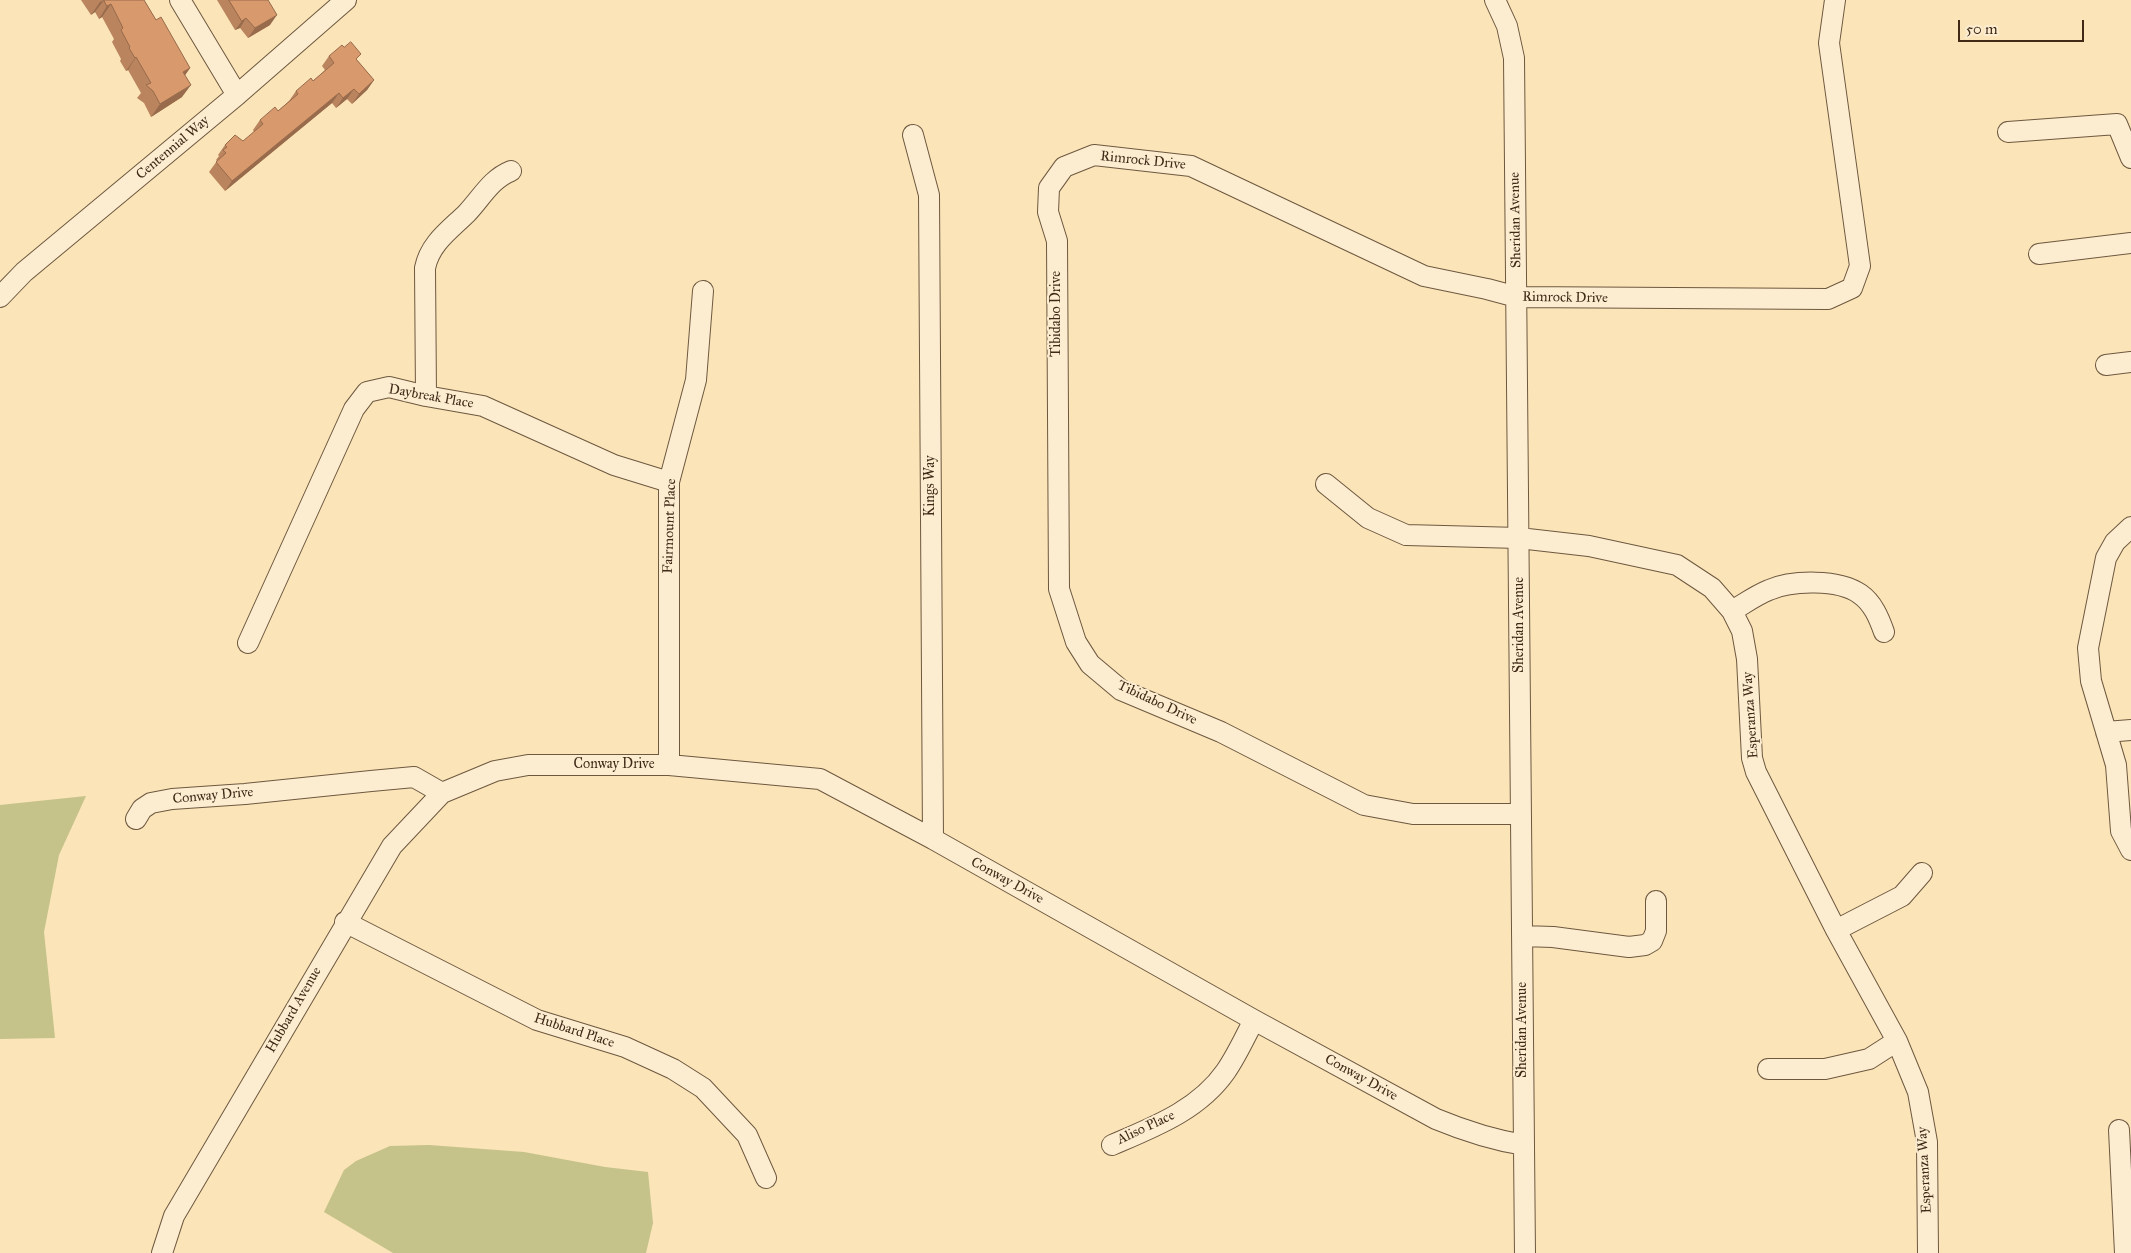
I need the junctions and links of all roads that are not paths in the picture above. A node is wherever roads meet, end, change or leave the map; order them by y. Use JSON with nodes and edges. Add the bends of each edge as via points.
{"nodes":[{"id":1,"x":180,"y":0,"type":"edge"},
{"id":2,"x":346,"y":0,"type":"edge"},
{"id":3,"x":1495,"y":0,"type":"edge"},
{"id":4,"x":1835,"y":0,"type":"edge"},
{"id":5,"x":237,"y":95,"type":"junction"},
{"id":6,"x":2008,"y":132,"type":"dead end"},
{"id":7,"x":913,"y":135,"type":"dead end"},
{"id":8,"x":2131,"y":158,"type":"edge"},
{"id":9,"x":512,"y":171,"type":"dead end"},
{"id":10,"x":1057,"y":241,"type":"joint"},
{"id":11,"x":2131,"y":243,"type":"edge"},
{"id":12,"x":2039,"y":254,"type":"dead end"},
{"id":13,"x":703,"y":291,"type":"dead end"},
{"id":14,"x":0,"y":297,"type":"edge"},
{"id":15,"x":1517,"y":298,"type":"junction"},
{"id":16,"x":2131,"y":362,"type":"edge"},
{"id":17,"x":2106,"y":365,"type":"dead end"},
{"id":18,"x":426,"y":396,"type":"junction"},
{"id":19,"x":669,"y":482,"type":"junction"},
{"id":20,"x":1326,"y":484,"type":"dead end"},
{"id":21,"x":2131,"y":527,"type":"edge"},
{"id":22,"x":1520,"y":538,"type":"junction"},
{"id":23,"x":1732,"y":611,"type":"junction"},
{"id":24,"x":1884,"y":632,"type":"dead end"},
{"id":25,"x":248,"y":643,"type":"dead end"},
{"id":26,"x":2131,"y":730,"type":"edge"},
{"id":27,"x":2106,"y":732,"type":"junction"},
{"id":28,"x":668,"y":765,"type":"junction"},
{"id":29,"x":449,"y":791,"type":"junction"},
{"id":30,"x":1521,"y":814,"type":"junction"},
{"id":31,"x":136,"y":819,"type":"dead end"},
{"id":32,"x":933,"y":839,"type":"junction"},
{"id":33,"x":2130,"y":848,"type":"edge"},
{"id":34,"x":1922,"y":873,"type":"dead end"},
{"id":35,"x":1656,"y":901,"type":"dead end"},
{"id":36,"x":346,"y":922,"type":"junction"},
{"id":37,"x":1836,"y":930,"type":"junction"},
{"id":38,"x":1522,"y":936,"type":"junction"},
{"id":39,"x":1254,"y":1020,"type":"junction"},
{"id":40,"x":1897,"y":1041,"type":"junction"},
{"id":41,"x":1768,"y":1069,"type":"dead end"},
{"id":42,"x":2119,"y":1130,"type":"dead end"},
{"id":43,"x":1112,"y":1144,"type":"dead end"},
{"id":44,"x":1524,"y":1145,"type":"junction"},
{"id":45,"x":766,"y":1178,"type":"dead end"},
{"id":46,"x":2127,"y":1241,"type":"edge"},
{"id":47,"x":162,"y":1253,"type":"edge"},
{"id":48,"x":1525,"y":1253,"type":"edge"},
{"id":49,"x":1928,"y":1253,"type":"edge"}],
"edges":[{"from":1,"to":5,"type":"street"},
{"from":2,"to":5,"type":"street","name":"Centennial Way"},
{"from":3,"to":15,"type":"street","name":"Sheridan Avenue","via":[[1514,58]]},
{"from":4,"to":15,"type":"street","name":"Rimrock Drive","via":[[1829,43],[1860,266],[1852,288],[1828,299]]},
{"from":5,"to":14,"type":"street","name":"Centennial Way","via":[[24,272]]},
{"from":6,"to":8,"type":"street","via":[[2117,124]]},
{"from":7,"to":32,"type":"street","name":"Kings Way","via":[[929,195]]},
{"from":9,"to":18,"type":"street","via":[[490,184],[439,238],[427,258]]},
{"from":10,"to":15,"type":"street","name":"Rimrock Drive","via":[[1048,212],[1049,188],[1064,167],[1094,155],[1191,166],[1424,276],[1487,288]]},
{"from":10,"to":30,"type":"street","name":"Tibidabo Drive","via":[[1059,589],[1076,642],[1090,664],[1121,690],[1221,732],[1364,805],[1413,814]]},
{"from":11,"to":12,"type":"street"},
{"from":13,"to":19,"type":"street","name":"Fairmount Place","via":[[696,380]]},
{"from":15,"to":22,"type":"street","name":"Sheridan Avenue"},
{"from":16,"to":17,"type":"street"},
{"from":18,"to":19,"type":"street","name":"Daybreak Place","via":[[483,406],[614,465]]},
{"from":18,"to":25,"type":"street","name":"Daybreak Place","via":[[388,387],[367,392],[354,409]]},
{"from":19,"to":28,"type":"street","name":"Fairmount Place"},
{"from":20,"to":22,"type":"street","name":"Esperanza Way","via":[[1368,518],[1406,535]]},
{"from":21,"to":27,"type":"street","via":[[2115,542],[2106,558],[2088,648],[2092,681]]},
{"from":22,"to":23,"type":"street","name":"Esperanza Way","via":[[1589,546],[1678,565],[1712,588]]},
{"from":22,"to":30,"type":"street","name":"Sheridan Avenue"},
{"from":23,"to":24,"type":"street","via":[[1770,589],[1801,582],[1847,587],[1861,594],[1878,614]]},
{"from":23,"to":37,"type":"street","name":"Esperanza Way","via":[[1742,631],[1748,659],[1752,758],[1756,772]]},
{"from":26,"to":27,"type":"street"},
{"from":27,"to":33,"type":"street","via":[[2116,764],[2122,831]]},
{"from":28,"to":29,"type":"street","name":"Conway Drive","via":[[528,765],[495,771]]},
{"from":28,"to":32,"type":"street","name":"Conway Drive","via":[[820,779]]},
{"from":29,"to":31,"type":"street","name":"Conway Drive","via":[[414,777],[379,780],[172,799],[151,803]]},
{"from":29,"to":36,"type":"street","name":"Hubbard Avenue","via":[[392,846]]},
{"from":30,"to":38,"type":"street","name":"Sheridan Avenue"},
{"from":32,"to":39,"type":"street","name":"Conway Drive"},
{"from":34,"to":37,"type":"street","via":[[1902,896]]},
{"from":35,"to":38,"type":"street","via":[[1656,931],[1652,941],[1645,946]]},
{"from":36,"to":45,"type":"street","name":"Hubbard Place","via":[[537,1020],[626,1047],[673,1069],[703,1088],[747,1135]]},
{"from":36,"to":47,"type":"street","name":"Hubbard Avenue","via":[[174,1216]]},
{"from":37,"to":40,"type":"street","name":"Esperanza Way"},
{"from":38,"to":44,"type":"street","name":"Sheridan Avenue"},
{"from":39,"to":43,"type":"street","name":"Aliso Place","via":[[1226,1071],[1202,1098],[1166,1122]]},
{"from":39,"to":44,"type":"street","name":"Conway Drive","via":[[1436,1120],[1466,1132]]},
{"from":40,"to":41,"type":"street","via":[[1869,1059],[1825,1069]]},
{"from":40,"to":49,"type":"street","name":"Esperanza Way","via":[[1918,1092],[1927,1142]]},
{"from":42,"to":46,"type":"street"},
{"from":44,"to":48,"type":"street","name":"Sheridan Avenue"}]}
